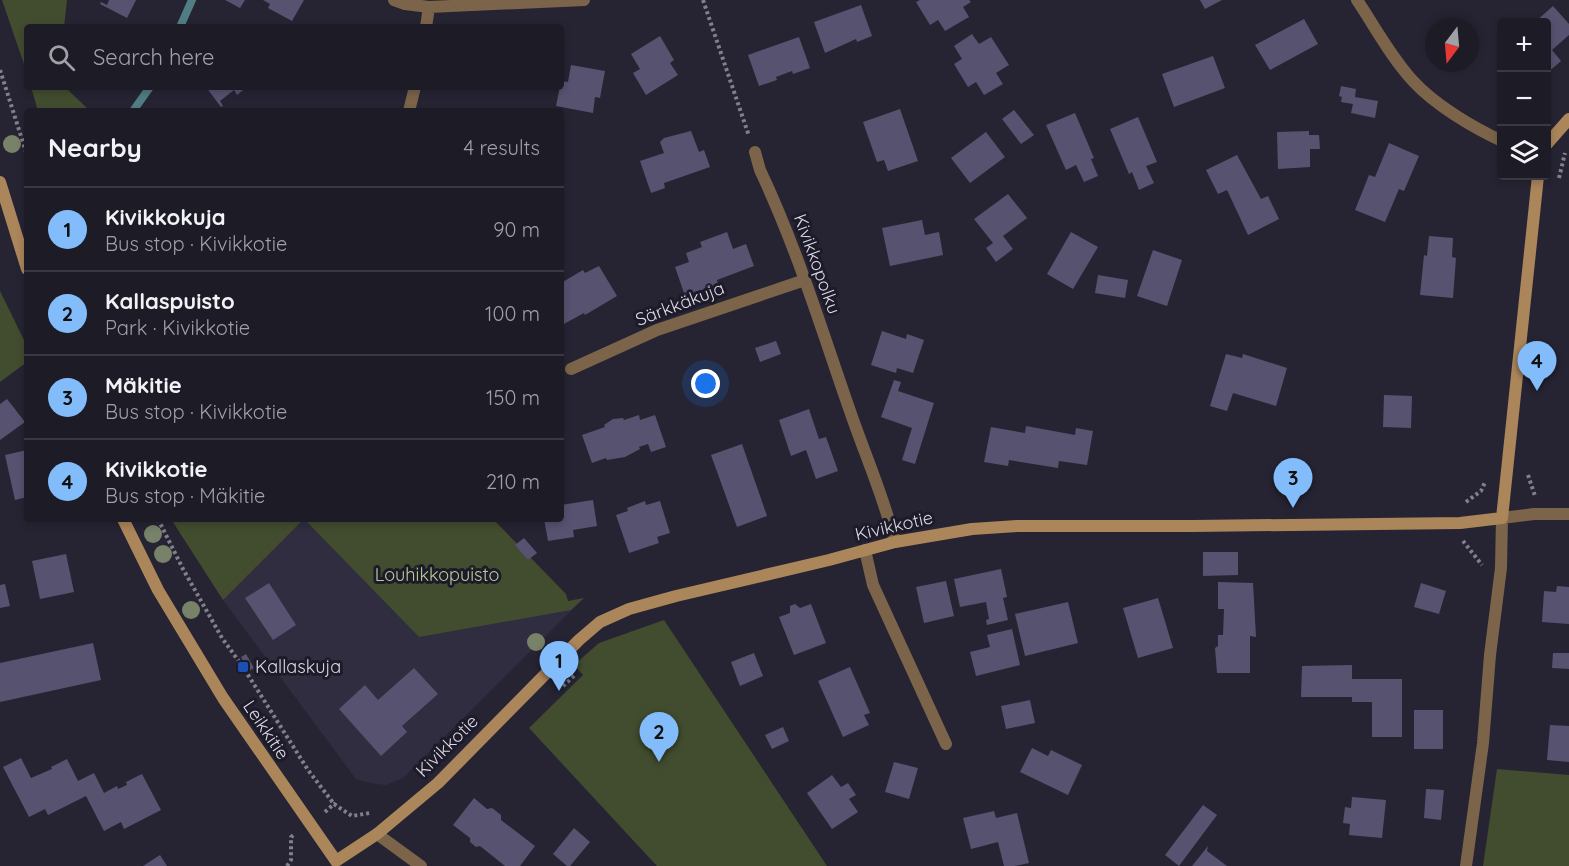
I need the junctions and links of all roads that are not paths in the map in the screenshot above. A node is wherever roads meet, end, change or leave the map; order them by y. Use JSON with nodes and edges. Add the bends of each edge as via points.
{"nodes":[{"id":1,"x":394,"y":0,"type":"edge"},
{"id":2,"x":579,"y":0,"type":"edge"},
{"id":3,"x":584,"y":0,"type":"edge"},
{"id":4,"x":1357,"y":0,"type":"edge"},
{"id":5,"x":429,"y":7,"type":"junction"},
{"id":6,"x":426,"y":24,"type":"edge"},
{"id":7,"x":414,"y":90,"type":"edge"},
{"id":8,"x":411,"y":108,"type":"edge"},
{"id":9,"x":1569,"y":119,"type":"edge"},
{"id":10,"x":1497,"y":139,"type":"edge"},
{"id":11,"x":1551,"y":139,"type":"edge"},
{"id":12,"x":755,"y":152,"type":"road end"},
{"id":13,"x":1538,"y":180,"type":"edge"},
{"id":14,"x":0,"y":182,"type":"edge"},
{"id":15,"x":24,"y":259,"type":"edge"},
{"id":16,"x":805,"y":280,"type":"junction"},
{"id":17,"x":571,"y":369,"type":"dead end"},
{"id":18,"x":1569,"y":514,"type":"edge"},
{"id":19,"x":1502,"y":518,"type":"junction"},
{"id":20,"x":124,"y":522,"type":"edge"},
{"id":21,"x":895,"y":542,"type":"junction"},
{"id":22,"x":865,"y":550,"type":"junction"},
{"id":23,"x":946,"y":744,"type":"dead end"},
{"id":24,"x":376,"y":834,"type":"junction"},
{"id":25,"x":333,"y":863,"type":"edge"},
{"id":26,"x":421,"y":866,"type":"edge"},
{"id":27,"x":1466,"y":866,"type":"edge"}],
"edges":[{"from":1,"to":5,"type":"street"},
{"from":2,"to":3,"type":"street"},
{"from":2,"to":5,"type":"street"},
{"from":4,"to":10,"type":"street","via":[[1414,81],[1433,98]]},
{"from":5,"to":6,"type":"street"},
{"from":7,"to":8,"type":"street"},
{"from":9,"to":11,"type":"street"},
{"from":12,"to":16,"type":"street","name":"Kivikkopolku"},
{"from":13,"to":19,"type":"street"},
{"from":14,"to":15,"type":"street"},
{"from":16,"to":17,"type":"street","name":"Särkkäkuja","via":[[657,330]]},
{"from":16,"to":21,"type":"street","name":"Kivikkopolku"},
{"from":18,"to":19,"type":"street","name":"Kivikkotie"},
{"from":19,"to":21,"type":"street","name":"Kivikkotie","via":[[1460,523],[1017,526]]},
{"from":19,"to":27,"type":"street","via":[[1501,568],[1483,743]]},
{"from":20,"to":25,"type":"street","name":"Leikkitie","via":[[158,590],[223,698]]},
{"from":21,"to":22,"type":"street","name":"Kivikkotie"},
{"from":22,"to":23,"type":"street","via":[[873,585]]},
{"from":22,"to":24,"type":"street","name":"Kivikkotie","via":[[676,596],[600,622],[438,783]]},
{"from":24,"to":25,"type":"street","name":"Kivikkotie"},
{"from":24,"to":26,"type":"street"}]}
